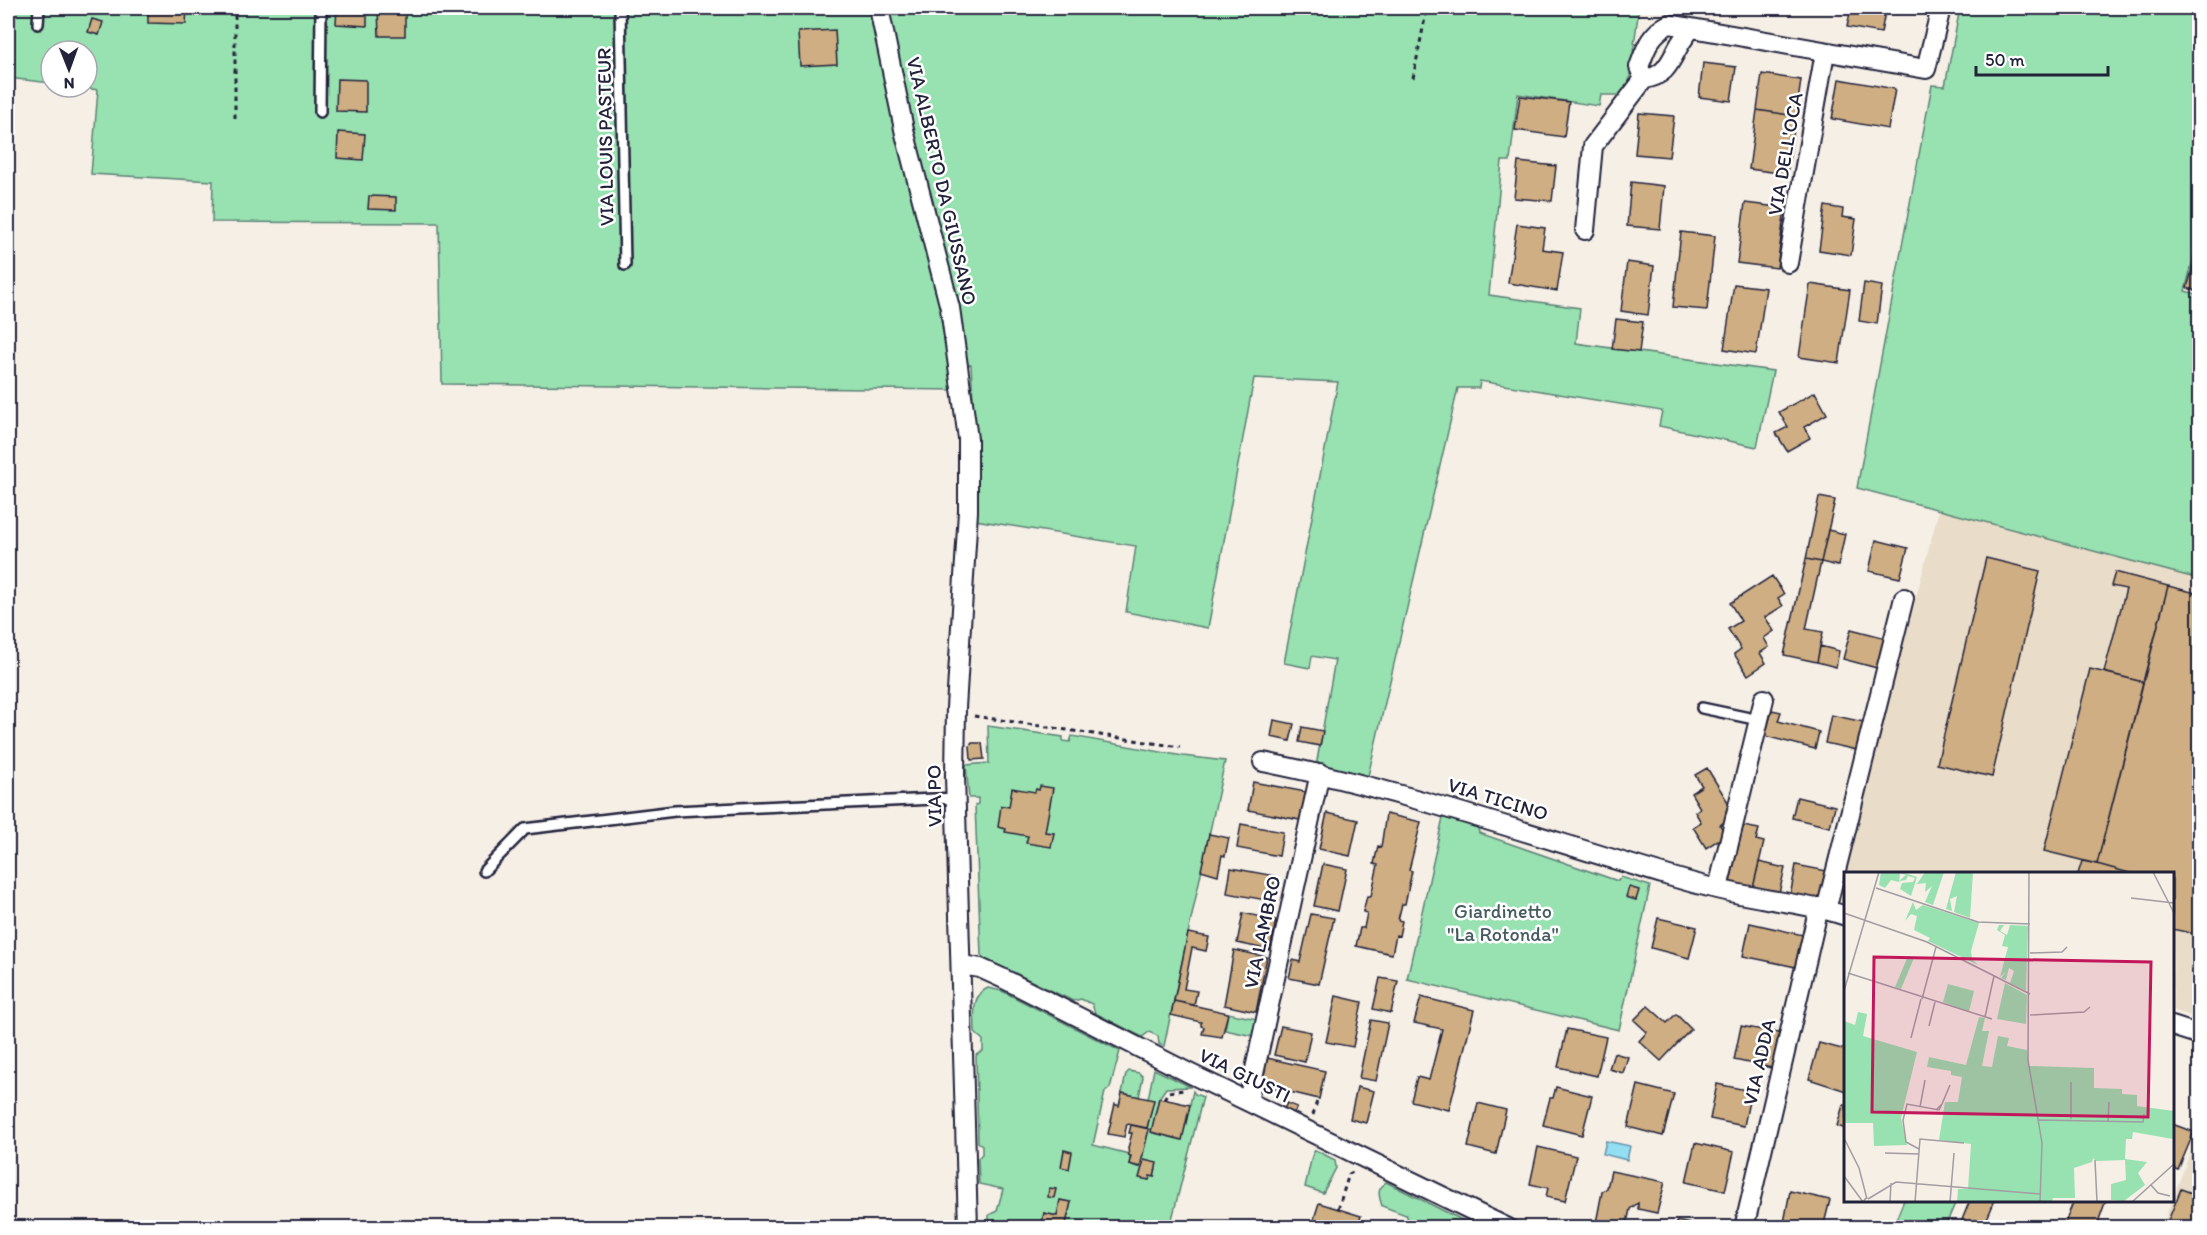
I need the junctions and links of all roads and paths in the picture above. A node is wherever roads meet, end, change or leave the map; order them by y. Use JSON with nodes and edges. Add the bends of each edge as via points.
{"nodes":[{"id":1,"x":39,"y":8,"type":"edge"},
{"id":2,"x":236,"y":8,"type":"edge"},
{"id":3,"x":321,"y":8,"type":"edge"},
{"id":4,"x":620,"y":8,"type":"edge"},
{"id":5,"x":879,"y":8,"type":"edge"},
{"id":6,"x":1427,"y":8,"type":"edge"},
{"id":7,"x":1941,"y":8,"type":"edge"},
{"id":8,"x":38,"y":24,"type":"dead end"},
{"id":9,"x":1691,"y":28,"type":"junction"},
{"id":10,"x":1826,"y":52,"type":"junction"},
{"id":11,"x":1413,"y":78,"type":"dead end"},
{"id":12,"x":1644,"y":79,"type":"junction"},
{"id":13,"x":320,"y":112,"type":"dead end"},
{"id":14,"x":235,"y":118,"type":"dead end"},
{"id":15,"x":1585,"y":230,"type":"dead end"},
{"id":16,"x":1788,"y":263,"type":"dead end"},
{"id":17,"x":625,"y":265,"type":"dead end"},
{"id":18,"x":959,"y":365,"type":"joint"},
{"id":19,"x":1904,"y":598,"type":"dead end"},
{"id":20,"x":1764,"y":699,"type":"dead end"},
{"id":21,"x":1702,"y":708,"type":"dead end"},
{"id":22,"x":956,"y":713,"type":"junction"},
{"id":23,"x":1759,"y":720,"type":"junction"},
{"id":24,"x":1180,"y":747,"type":"dead end"},
{"id":25,"x":1263,"y":762,"type":"dead end"},
{"id":26,"x":1320,"y":773,"type":"junction"},
{"id":27,"x":956,"y":798,"type":"junction"},
{"id":28,"x":484,"y":871,"type":"dead end"},
{"id":29,"x":1718,"y":888,"type":"junction"},
{"id":30,"x":1823,"y":908,"type":"junction"},
{"id":31,"x":1844,"y":916,"type":"edge"},
{"id":32,"x":962,"y":965,"type":"junction"},
{"id":33,"x":2174,"y":1027,"type":"edge"},
{"id":34,"x":2199,"y":1035,"type":"edge"},
{"id":35,"x":1192,"y":1089,"type":"dead end"},
{"id":36,"x":1164,"y":1099,"type":"dead end"},
{"id":37,"x":1248,"y":1101,"type":"junction"},
{"id":38,"x":1317,"y":1101,"type":"dead end"},
{"id":39,"x":1313,"y":1117,"type":"dead end"},
{"id":40,"x":1352,"y":1172,"type":"dead end"},
{"id":41,"x":1338,"y":1209,"type":"dead end"},
{"id":42,"x":968,"y":1227,"type":"edge"},
{"id":43,"x":1508,"y":1227,"type":"edge"},
{"id":44,"x":1744,"y":1227,"type":"edge"}],
"edges":[{"from":1,"to":8,"type":"lane"},
{"from":2,"to":14,"type":"path"},
{"from":3,"to":13,"type":"lane"},
{"from":4,"to":17,"type":"lane","name":"VIA LOUIS PASTEUR"},
{"from":5,"to":18,"type":"street","name":"VIA ALBERTO DA GIUSSANO","via":[[905,134],[950,308]]},
{"from":6,"to":11,"type":"path"},
{"from":7,"to":10,"type":"street","via":[[1926,69]]},
{"from":9,"to":10,"type":"street"},
{"from":9,"to":12,"type":"street","via":[[1671,64],[1655,78]]},
{"from":9,"to":12,"type":"street","via":[[1669,24],[1658,30],[1648,41],[1638,67]]},
{"from":10,"to":16,"type":"street","name":"VIA DELL'OCA"},
{"from":12,"to":15,"type":"street","via":[[1593,146]]},
{"from":18,"to":22,"type":"street","name":"VIA PO","via":[[968,439],[968,499]]},
{"from":19,"to":30,"type":"street","name":"VIA ADDA"},
{"from":20,"to":23,"type":"street"},
{"from":21,"to":23,"type":"lane"},
{"from":22,"to":24,"type":"path"},
{"from":22,"to":27,"type":"street","name":"VIA PO"},
{"from":23,"to":29,"type":"street"},
{"from":25,"to":26,"type":"street","name":"VIA TICINO"},
{"from":26,"to":29,"type":"street","name":"VIA TICINO"},
{"from":26,"to":37,"type":"street","name":"VIA LAMBRO"},
{"from":27,"to":28,"type":"lane","via":[[675,812],[525,829]]},
{"from":27,"to":32,"type":"street","name":"VIA PO"},
{"from":29,"to":30,"type":"street","name":"VIA TICINO"},
{"from":30,"to":31,"type":"street","name":"VIA TICINO"},
{"from":30,"to":44,"type":"street","name":"VIA ADDA"},
{"from":32,"to":37,"type":"street","name":"VIA GIUSTI","via":[[980,968]]},
{"from":32,"to":42,"type":"street","name":"VIA PO"},
{"from":33,"to":34,"type":"street"},
{"from":35,"to":36,"type":"path","via":[[1168,1092]]},
{"from":37,"to":43,"type":"street","name":"VIA GIUSTI"},
{"from":38,"to":39,"type":"path"},
{"from":40,"to":41,"type":"path"}]}
